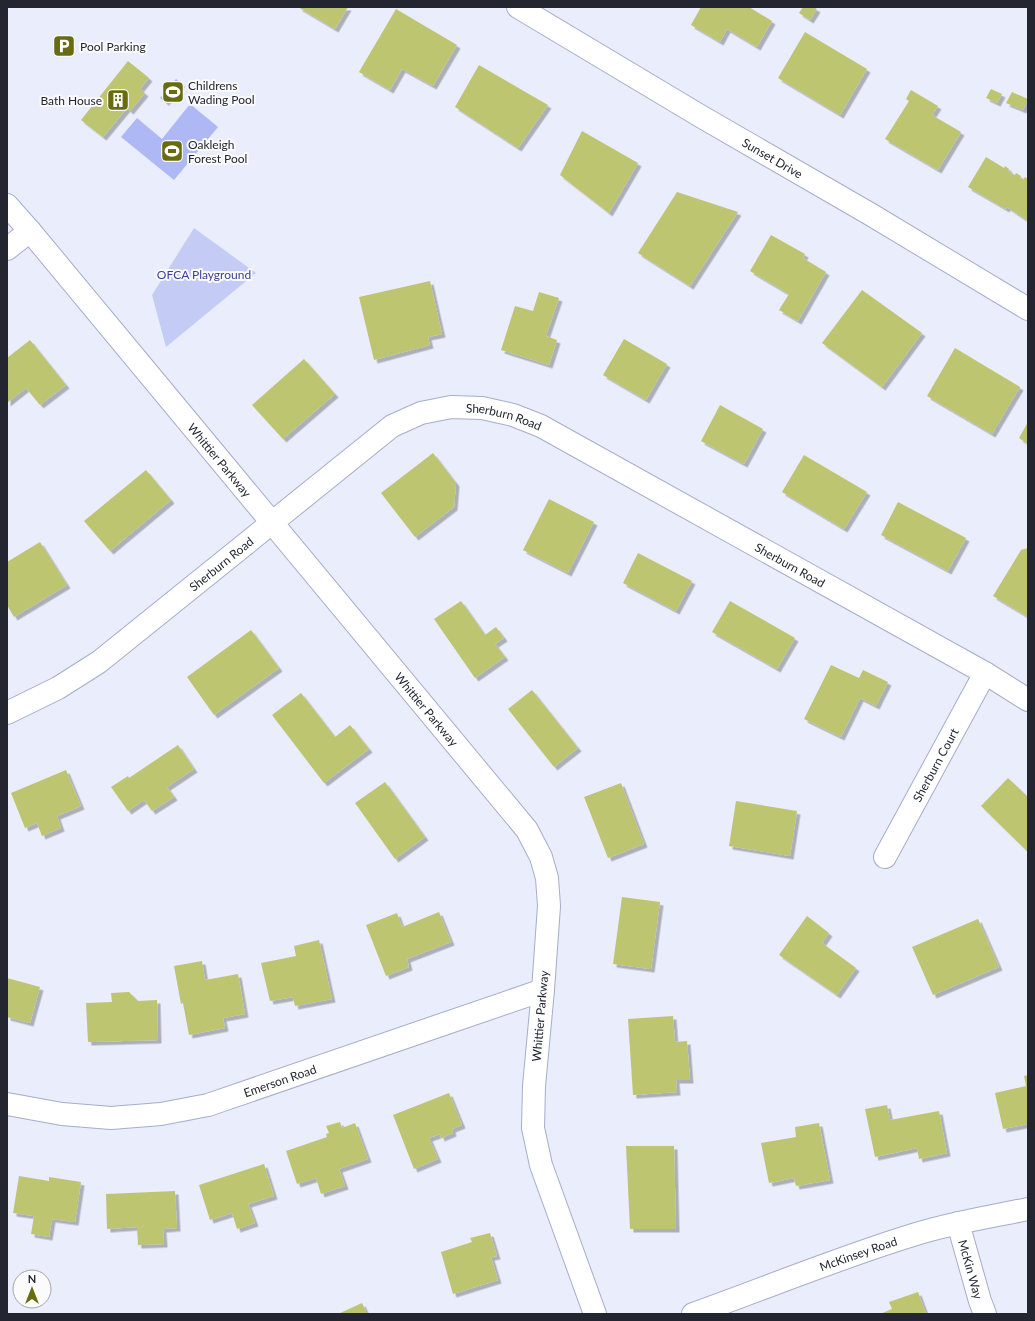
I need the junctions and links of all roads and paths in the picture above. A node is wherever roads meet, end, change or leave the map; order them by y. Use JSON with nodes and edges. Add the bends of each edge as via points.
{"nodes":[{"id":1,"x":518,"y":7,"type":"edge"},
{"id":2,"x":7,"y":205,"type":"edge"},
{"id":3,"x":30,"y":231,"type":"junction"},
{"id":4,"x":7,"y":249,"type":"edge"},
{"id":5,"x":1028,"y":309,"type":"edge"},
{"id":6,"x":272,"y":524,"type":"junction"},
{"id":7,"x":984,"y":673,"type":"junction"},
{"id":8,"x":1028,"y":700,"type":"edge"},
{"id":9,"x":7,"y":713,"type":"edge"},
{"id":10,"x":885,"y":857,"type":"dead end"},
{"id":11,"x":543,"y":990,"type":"junction"},
{"id":12,"x":7,"y":1104,"type":"edge"},
{"id":13,"x":1028,"y":1209,"type":"edge"},
{"id":14,"x":958,"y":1223,"type":"junction"},
{"id":15,"x":594,"y":1314,"type":"edge"},
{"id":16,"x":693,"y":1314,"type":"edge"},
{"id":17,"x":985,"y":1314,"type":"edge"}],
"edges":[{"from":1,"to":5,"type":"street","name":"Sunset Drive"},
{"from":2,"to":3,"type":"street","name":"Whittier Parkway"},
{"from":3,"to":4,"type":"street"},
{"from":3,"to":6,"type":"street","name":"Whittier Parkway"},
{"from":6,"to":7,"type":"street","name":"Sherburn Road","via":[[392,426],[421,413],[451,407],[482,408],[513,415],[541,426]]},
{"from":6,"to":9,"type":"street","name":"Sherburn Road","via":[[99,662],[58,688]]},
{"from":6,"to":11,"type":"street","name":"Whittier Parkway","via":[[527,830],[541,857],[547,878],[549,906]]},
{"from":7,"to":8,"type":"street","name":"Sherburn Road"},
{"from":7,"to":10,"type":"street","name":"Sherburn Court"},
{"from":11,"to":12,"type":"street","name":"Emerson Road","via":[[208,1105],[160,1114],[111,1118],[62,1114]]},
{"from":11,"to":15,"type":"street","name":"Whittier Parkway","via":[[534,1086],[533,1128],[541,1165]]},
{"from":13,"to":14,"type":"street","name":"McKinsey Road"},
{"from":14,"to":16,"type":"street","name":"McKinsey Road","via":[[894,1241]]},
{"from":14,"to":17,"type":"street","name":"McKin Way"}]}
